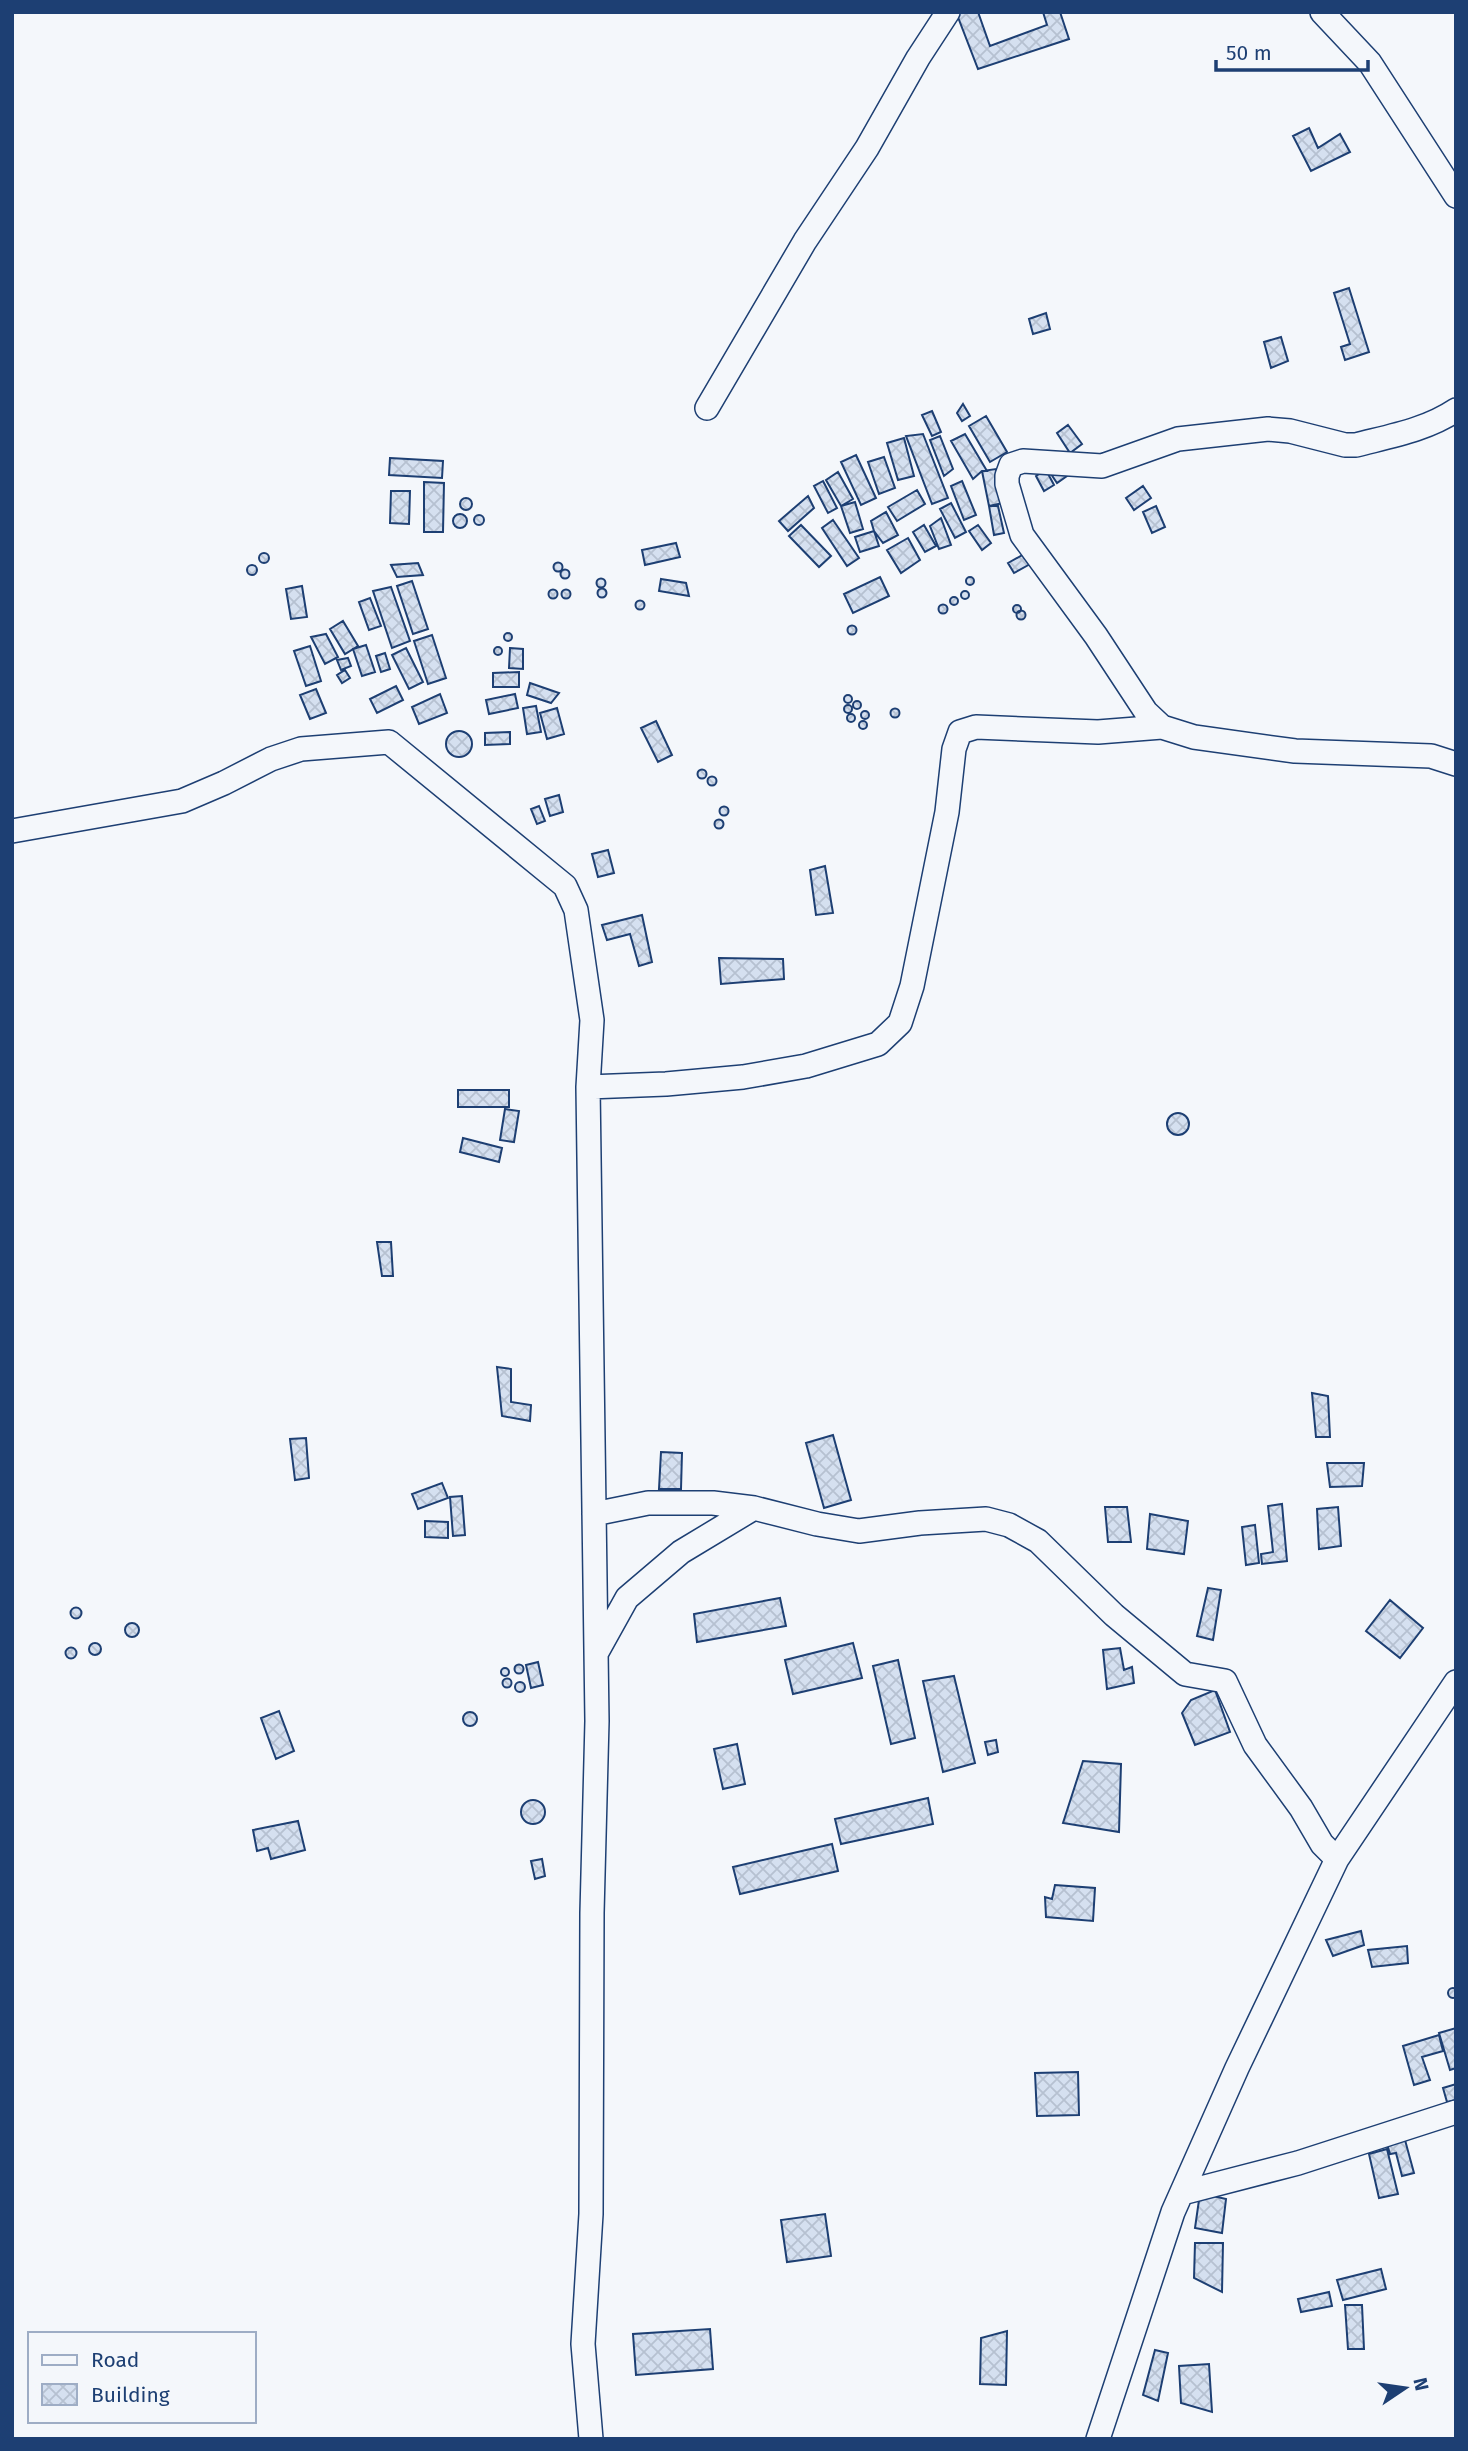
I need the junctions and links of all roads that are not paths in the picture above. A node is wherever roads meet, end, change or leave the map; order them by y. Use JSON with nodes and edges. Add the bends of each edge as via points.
{"nodes":[{"id":1,"x":948,"y":12,"type":"edge"},
{"id":2,"x":1322,"y":12,"type":"edge"},
{"id":3,"x":1456,"y":196,"type":"edge"},
{"id":4,"x":707,"y":408,"type":"dead end"},
{"id":5,"x":1456,"y":410,"type":"edge"},
{"id":6,"x":1162,"y":727,"type":"junction"},
{"id":7,"x":1456,"y":764,"type":"edge"},
{"id":8,"x":12,"y":831,"type":"edge"},
{"id":9,"x":588,"y":1087,"type":"junction"},
{"id":10,"x":754,"y":1508,"type":"junction"},
{"id":11,"x":594,"y":1514,"type":"junction"},
{"id":12,"x":596,"y":1655,"type":"junction"},
{"id":13,"x":1456,"y":1682,"type":"edge"},
{"id":14,"x":1337,"y":1859,"type":"junction"},
{"id":15,"x":1456,"y":2112,"type":"edge"},
{"id":16,"x":1182,"y":2193,"type":"junction"},
{"id":17,"x":591,"y":2439,"type":"edge"},
{"id":18,"x":1098,"y":2439,"type":"edge"}],
"edges":[{"from":1,"to":4,"type":"street"},
{"from":2,"to":3,"type":"street","via":[[1370,64]]},
{"from":5,"to":6,"type":"street","via":[[1420,429],[1356,445],[1268,429],[1178,439],[1102,466],[1023,461],[1012,465],[1007,484],[1021,535],[1146,712]]},
{"from":6,"to":7,"type":"street","via":[[1194,737],[1295,751],[1431,756]]},
{"from":6,"to":9,"type":"street","via":[[1098,732],[976,727],[960,732],[912,986],[901,1023],[878,1044],[806,1066],[744,1077]]},
{"from":8,"to":9,"type":"street","via":[[182,801],[301,749],[389,742],[565,887],[576,911],[592,1020]]},
{"from":9,"to":11,"type":"street"},
{"from":10,"to":11,"type":"street","via":[[648,1503]]},
{"from":10,"to":12,"type":"street","via":[[681,1552],[627,1598]]},
{"from":10,"to":14,"type":"street","via":[[859,1531],[986,1519],[1038,1541],[1114,1615],[1185,1674],[1225,1681],[1255,1745]]},
{"from":11,"to":12,"type":"street"},
{"from":12,"to":17,"type":"street","via":[[591,2214],[583,2344]]},
{"from":13,"to":14,"type":"street"},
{"from":14,"to":16,"type":"street"},
{"from":15,"to":16,"type":"street","via":[[1298,2163]]},
{"from":16,"to":18,"type":"street"}]}
